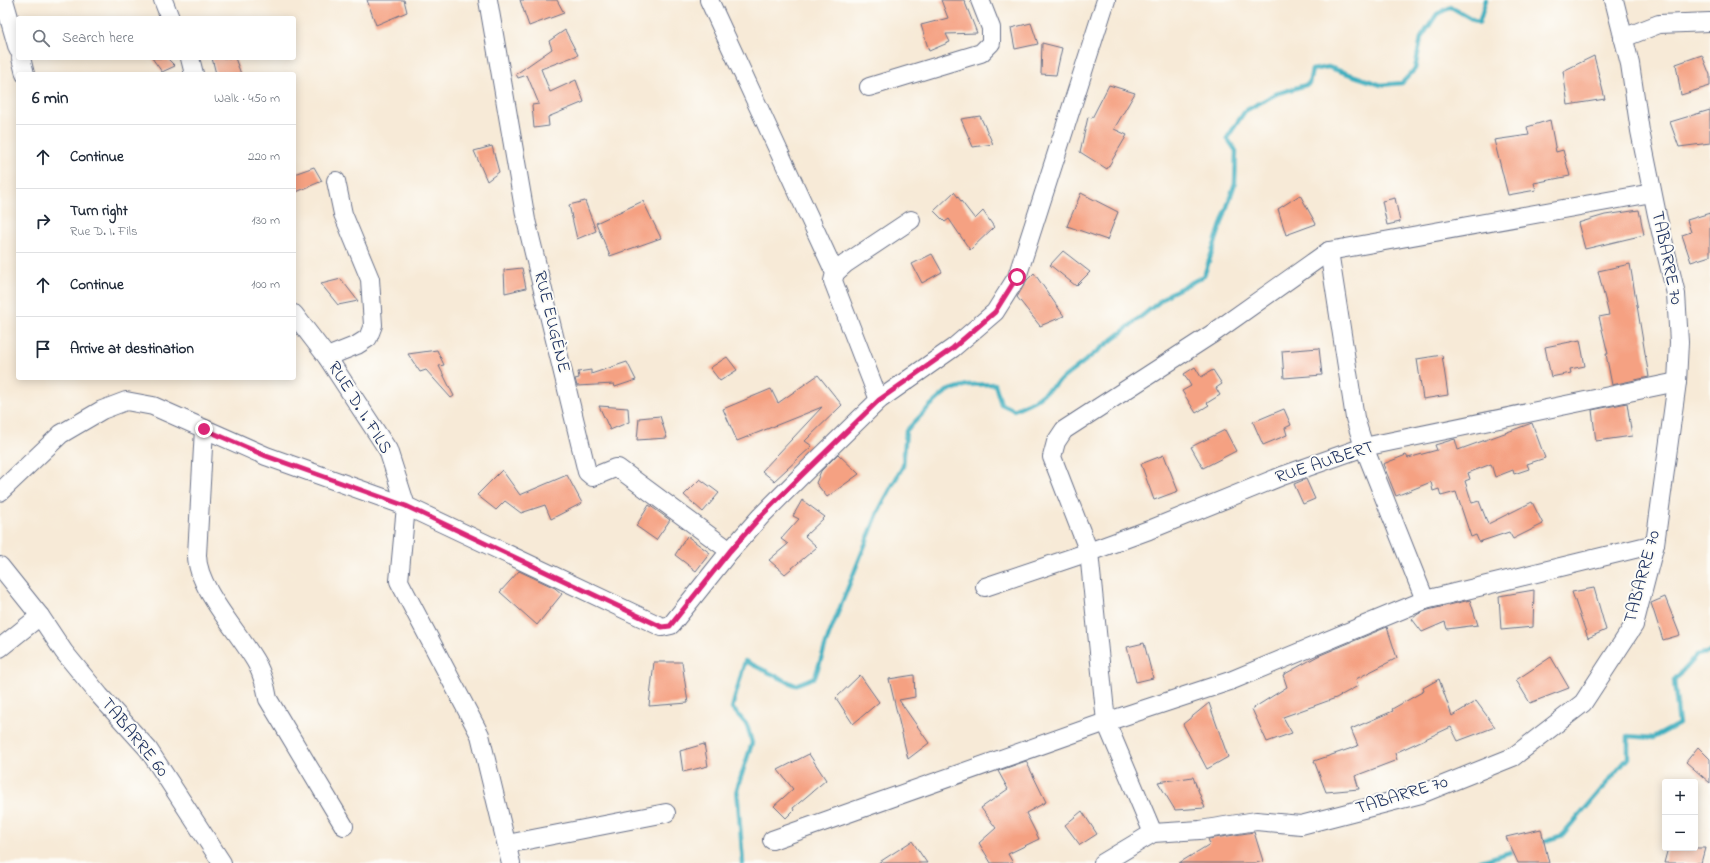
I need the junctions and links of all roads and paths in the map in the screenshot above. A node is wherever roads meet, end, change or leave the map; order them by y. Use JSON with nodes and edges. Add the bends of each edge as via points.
{"nodes":[{"id":1,"x":4,"y":0,"type":"edge"},
{"id":2,"x":163,"y":0,"type":"edge"},
{"id":3,"x":488,"y":0,"type":"edge"},
{"id":4,"x":709,"y":0,"type":"edge"},
{"id":5,"x":980,"y":0,"type":"edge"},
{"id":6,"x":1106,"y":0,"type":"edge"},
{"id":7,"x":1614,"y":0,"type":"edge"},
{"id":8,"x":169,"y":16,"type":"edge"},
{"id":9,"x":1710,"y":22,"type":"edge"},
{"id":10,"x":1623,"y":38,"type":"junction"},
{"id":11,"x":16,"y":42,"type":"edge"},
{"id":12,"x":22,"y":60,"type":"edge"},
{"id":13,"x":190,"y":60,"type":"edge"},
{"id":14,"x":24,"y":72,"type":"edge"},
{"id":15,"x":194,"y":72,"type":"edge"},
{"id":16,"x":869,"y":88,"type":"dead end"},
{"id":17,"x":336,"y":181,"type":"dead end"},
{"id":18,"x":1652,"y":193,"type":"junction"},
{"id":19,"x":911,"y":220,"type":"dead end"},
{"id":20,"x":1329,"y":251,"type":"junction"},
{"id":21,"x":834,"y":273,"type":"junction"},
{"id":22,"x":296,"y":317,"type":"edge"},
{"id":23,"x":327,"y":357,"type":"junction"},
{"id":24,"x":1677,"y":382,"type":"junction"},
{"id":25,"x":879,"y":400,"type":"junction"},
{"id":26,"x":204,"y":429,"type":"junction"},
{"id":27,"x":1364,"y":447,"type":"junction"},
{"id":28,"x":0,"y":492,"type":"edge"},
{"id":29,"x":406,"y":506,"type":"junction"},
{"id":30,"x":1655,"y":544,"type":"junction"},
{"id":31,"x":730,"y":551,"type":"junction"},
{"id":32,"x":1089,"y":552,"type":"junction"},
{"id":33,"x":0,"y":566,"type":"edge"},
{"id":34,"x":985,"y":586,"type":"dead end"},
{"id":35,"x":1425,"y":600,"type":"junction"},
{"id":36,"x":40,"y":616,"type":"junction"},
{"id":37,"x":0,"y":648,"type":"edge"},
{"id":38,"x":1106,"y":722,"type":"junction"},
{"id":39,"x":666,"y":813,"type":"dead end"},
{"id":40,"x":344,"y":826,"type":"dead end"},
{"id":41,"x":1153,"y":834,"type":"junction"},
{"id":42,"x":772,"y":840,"type":"dead end"},
{"id":43,"x":507,"y":844,"type":"junction"},
{"id":44,"x":222,"y":863,"type":"edge"},
{"id":45,"x":511,"y":863,"type":"edge"},
{"id":46,"x":1103,"y":863,"type":"edge"}],
"edges":[{"from":1,"to":11,"type":"street"},
{"from":2,"to":8,"type":"street"},
{"from":3,"to":31,"type":"street","name":"RUE EUGÈNE","via":[[526,220],[587,472],[593,477],[618,468]]},
{"from":4,"to":21,"type":"street"},
{"from":5,"to":16,"type":"street","via":[[991,28],[991,43],[981,53]]},
{"from":6,"to":25,"type":"street","via":[[1017,277],[995,312],[953,348]]},
{"from":7,"to":10,"type":"street","name":"TABARRE 70"},
{"from":9,"to":10,"type":"street","via":[[1658,24]]},
{"from":10,"to":18,"type":"street","name":"TABARRE 70","via":[[1630,64]]},
{"from":12,"to":14,"type":"street"},
{"from":13,"to":15,"type":"street"},
{"from":17,"to":23,"type":"street","via":[[343,214],[370,279],[373,325],[368,338],[357,346]]},
{"from":18,"to":20,"type":"street"},
{"from":18,"to":24,"type":"street","name":"TABARRE 70","via":[[1676,294],[1679,342]]},
{"from":19,"to":21,"type":"street"},
{"from":20,"to":27,"type":"street","via":[[1355,418]]},
{"from":20,"to":32,"type":"street","via":[[1212,334],[1064,430],[1056,442],[1052,456]]},
{"from":21,"to":25,"type":"street","via":[[833,281]]},
{"from":22,"to":23,"type":"street","name":"RUE D. I. FILS"},
{"from":23,"to":29,"type":"street","name":"RUE D. I. FILS","via":[[388,450]]},
{"from":24,"to":27,"type":"street","name":"RUE AUBERT"},
{"from":24,"to":30,"type":"street","name":"TABARRE 70"},
{"from":25,"to":31,"type":"street","via":[[761,516]]},
{"from":26,"to":28,"type":"street","via":[[153,406],[126,401],[102,410],[60,434]]},
{"from":26,"to":29,"type":"street","via":[[266,456]]},
{"from":26,"to":40,"type":"street","via":[[197,555],[202,581],[257,664],[264,679],[268,700]]},
{"from":27,"to":32,"type":"street","name":"RUE AUBERT","via":[[1282,476]]},
{"from":27,"to":35,"type":"street"},
{"from":29,"to":31,"type":"street","via":[[662,627],[670,626]]},
{"from":29,"to":43,"type":"street","via":[[399,581],[480,735]]},
{"from":30,"to":35,"type":"street"},
{"from":30,"to":41,"type":"street","name":"TABARRE 70","via":[[1634,625],[1583,703],[1513,757],[1421,794],[1301,825],[1256,821]]},
{"from":32,"to":34,"type":"street","name":"RUE AUBERT"},
{"from":32,"to":38,"type":"street"},
{"from":33,"to":36,"type":"street","name":"TABARRE 60"},
{"from":35,"to":38,"type":"street","via":[[1230,681]]},
{"from":36,"to":37,"type":"street"},
{"from":36,"to":44,"type":"street","name":"TABARRE 60","via":[[64,652],[148,749]]},
{"from":38,"to":41,"type":"street"},
{"from":38,"to":42,"type":"street"},
{"from":39,"to":43,"type":"street"},
{"from":41,"to":46,"type":"street","name":"TABARRE 70"},
{"from":43,"to":45,"type":"street"}]}
